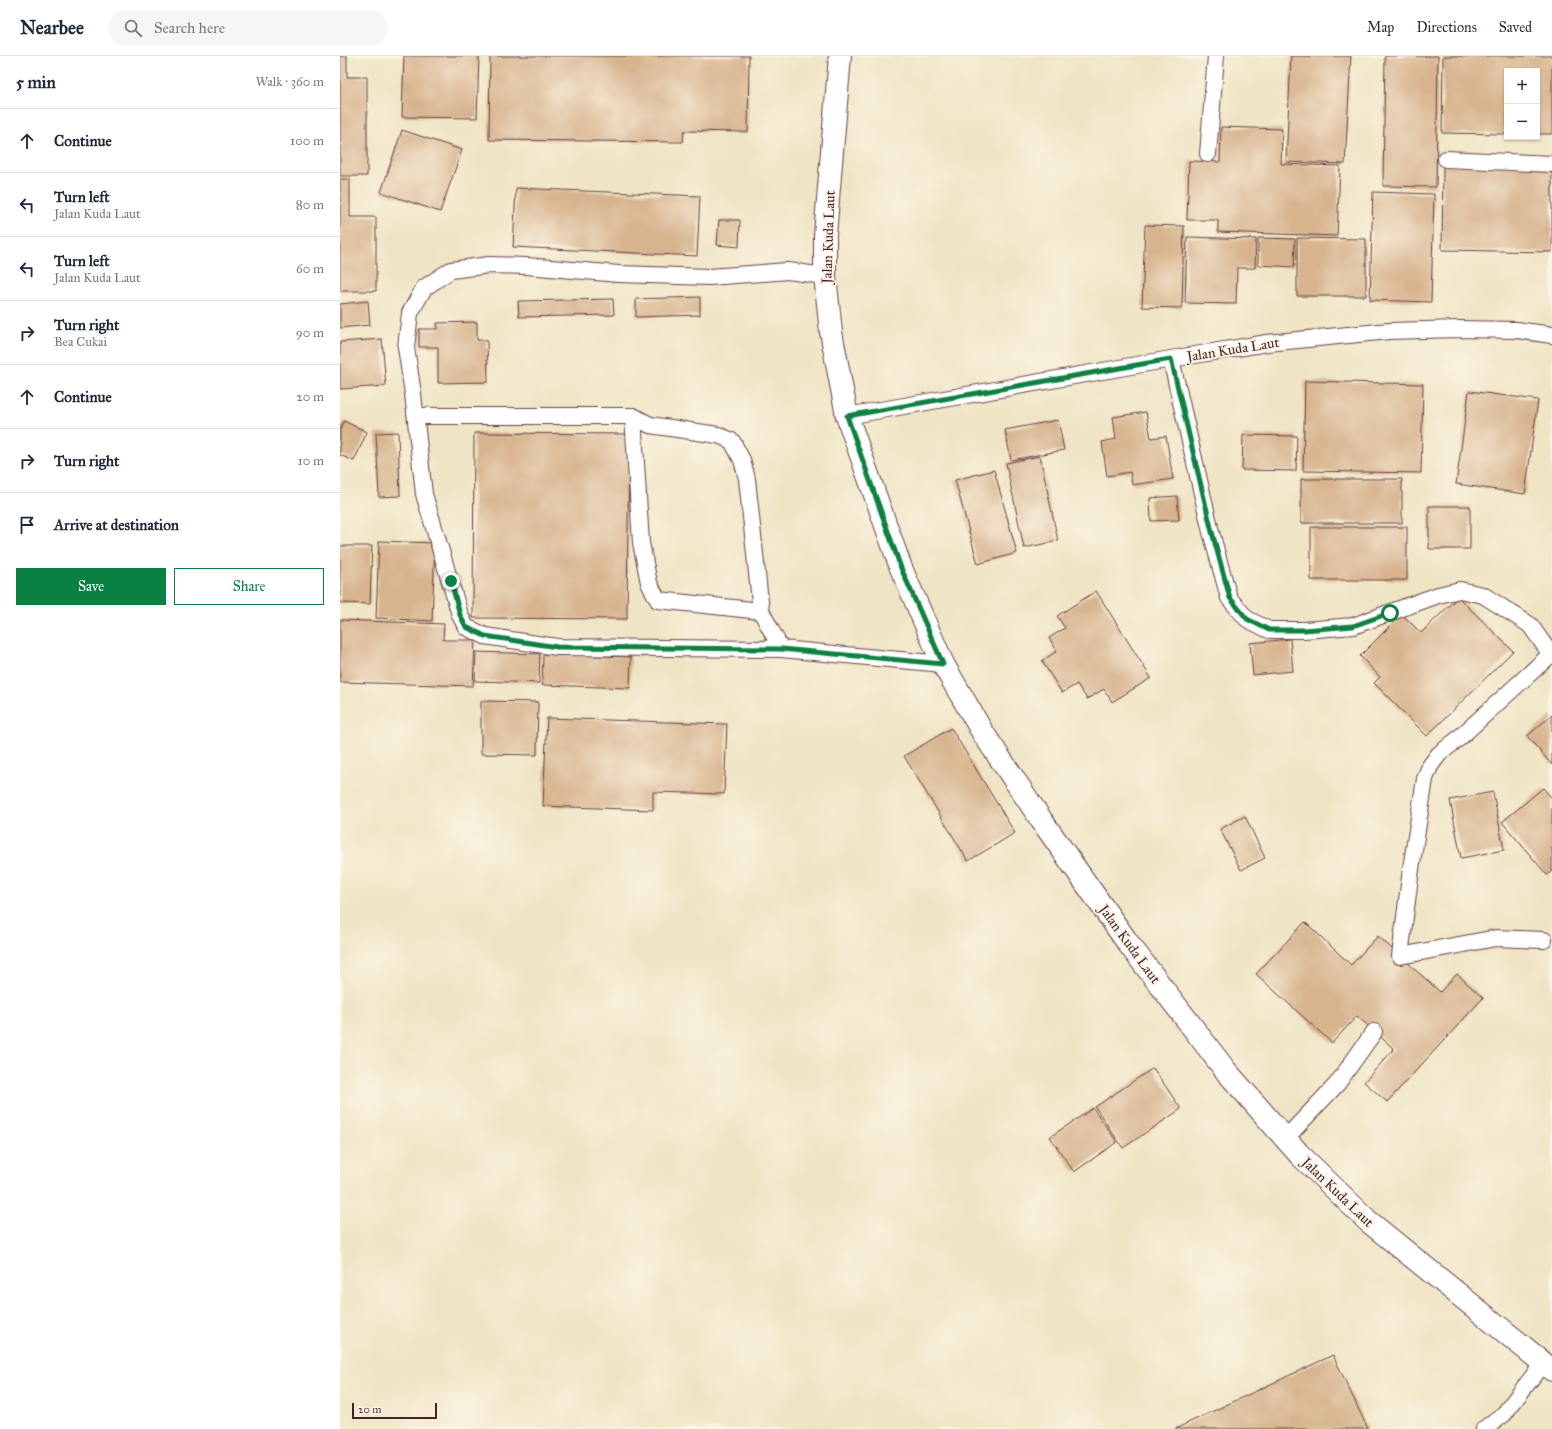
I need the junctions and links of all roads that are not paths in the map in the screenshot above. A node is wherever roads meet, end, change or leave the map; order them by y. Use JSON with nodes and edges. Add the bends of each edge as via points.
{"nodes":[{"id":1,"x":1216,"y":56,"type":"edge"},
{"id":2,"x":837,"y":57,"type":"edge"},
{"id":3,"x":1208,"y":154,"type":"dead end"},
{"id":4,"x":1446,"y":159,"type":"dead end"},
{"id":5,"x":1552,"y":164,"type":"edge"},
{"id":6,"x":825,"y":276,"type":"junction"},
{"id":7,"x":1552,"y":335,"type":"edge"},
{"id":8,"x":1171,"y":359,"type":"junction"},
{"id":9,"x":416,"y":416,"type":"junction"},
{"id":10,"x":633,"y":416,"type":"junction"},
{"id":11,"x":847,"y":416,"type":"junction"},
{"id":12,"x":761,"y":611,"type":"junction"},
{"id":13,"x":781,"y":649,"type":"junction"},
{"id":14,"x":1551,"y":655,"type":"edge"},
{"id":15,"x":943,"y":664,"type":"junction"},
{"id":16,"x":1544,"y":940,"type":"dead end"},
{"id":17,"x":1374,"y":1032,"type":"dead end"},
{"id":18,"x":1285,"y":1139,"type":"junction"},
{"id":19,"x":1548,"y":1367,"type":"edge"},
{"id":20,"x":1484,"y":1429,"type":"edge"}],
"edges":[{"from":1,"to":3,"type":"lane"},
{"from":2,"to":6,"type":"street","name":"Jalan Kuda Laut","via":[[825,235]]},
{"from":4,"to":5,"type":"lane"},
{"from":6,"to":9,"type":"lane","via":[[788,271],[709,277],[489,265],[451,270],[424,288],[410,313],[406,348]]},
{"from":6,"to":11,"type":"street","name":"Jalan Kuda Laut","via":[[831,332]]},
{"from":7,"to":8,"type":"lane","name":"Jalan Kuda Laut","via":[[1517,330],[1388,331],[1267,343]]},
{"from":8,"to":11,"type":"lane","name":"Jalan Kuda Laut"},
{"from":8,"to":14,"type":"lane","via":[[1230,598],[1247,619],[1269,630],[1353,626],[1438,595],[1460,590],[1483,595],[1530,624]]},
{"from":9,"to":10,"type":"lane"},
{"from":9,"to":13,"type":"lane","via":[[424,494],[460,615],[466,627],[485,636],[557,647]]},
{"from":10,"to":12,"type":"lane","via":[[650,425],[718,435],[732,441],[742,460],[747,479]]},
{"from":10,"to":12,"type":"lane","via":[[642,543],[649,583],[658,600]]},
{"from":11,"to":15,"type":"street","name":"Jalan Kuda Laut","via":[[901,568]]},
{"from":12,"to":13,"type":"lane"},
{"from":13,"to":15,"type":"lane"},
{"from":14,"to":16,"type":"lane","via":[[1439,754],[1430,766],[1425,779],[1400,956],[1496,938]]},
{"from":15,"to":18,"type":"street","name":"Jalan Kuda Laut","via":[[983,733],[1128,943],[1226,1071]]},
{"from":17,"to":18,"type":"lane","via":[[1337,1084]]},
{"from":18,"to":19,"type":"street","name":"Jalan Kuda Laut","via":[[1368,1221]]},
{"from":19,"to":20,"type":"lane","via":[[1504,1414]]}]}
